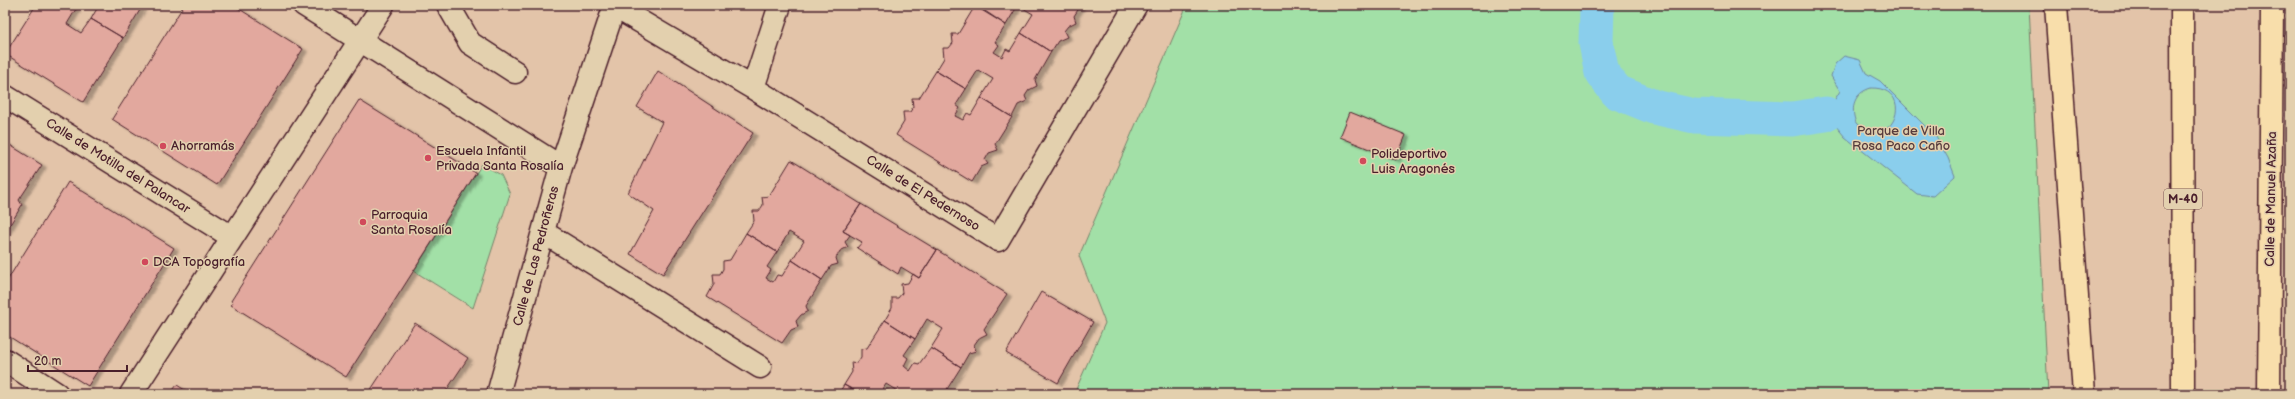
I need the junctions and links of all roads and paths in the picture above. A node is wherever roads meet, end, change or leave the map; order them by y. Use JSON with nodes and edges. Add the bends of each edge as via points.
{"nodes":[{"id":1,"x":304,"y":5,"type":"edge"},
{"id":2,"x":383,"y":5,"type":"edge"},
{"id":3,"x":448,"y":5,"type":"edge"},
{"id":4,"x":780,"y":5,"type":"edge"},
{"id":5,"x":1136,"y":5,"type":"edge"},
{"id":6,"x":2056,"y":5,"type":"edge"},
{"id":7,"x":2182,"y":5,"type":"edge"},
{"id":8,"x":2272,"y":5,"type":"edge"},
{"id":9,"x":614,"y":6,"type":"edge"},
{"id":10,"x":360,"y":39,"type":"junction"},
{"id":11,"x":515,"y":72,"type":"dead end"},
{"id":12,"x":753,"y":88,"type":"junction"},
{"id":13,"x":5,"y":96,"type":"edge"},
{"id":14,"x":560,"y":167,"type":"junction"},
{"id":15,"x":543,"y":232,"type":"junction"},
{"id":16,"x":232,"y":237,"type":"junction"},
{"id":17,"x":5,"y":360,"type":"edge"},
{"id":18,"x":760,"y":367,"type":"dead end"},
{"id":19,"x":58,"y":394,"type":"edge"},
{"id":20,"x":131,"y":394,"type":"edge"},
{"id":21,"x":498,"y":394,"type":"edge"},
{"id":22,"x":2084,"y":394,"type":"edge"},
{"id":23,"x":2183,"y":394,"type":"edge"},
{"id":24,"x":2269,"y":394,"type":"edge"}],
"edges":[{"from":1,"to":10,"type":"street"},
{"from":2,"to":10,"type":"street"},
{"from":3,"to":11,"type":"street","via":[[470,43]]},
{"from":4,"to":12,"type":"street"},
{"from":5,"to":12,"type":"street","name":"Calle de El Pedernoso","via":[[998,240]]},
{"from":6,"to":22,"type":"highway"},
{"from":7,"to":23,"type":"highway","number":"M-40"},
{"from":8,"to":24,"type":"highway","name":"Calle de Manuel Azaña"},
{"from":9,"to":12,"type":"street","name":"Calle de El Pedernoso"},
{"from":9,"to":14,"type":"street","name":"Calle de Las Pedroñeras"},
{"from":10,"to":14,"type":"street"},
{"from":10,"to":16,"type":"street"},
{"from":13,"to":16,"type":"street","name":"Calle de Motilla del Palancar"},
{"from":14,"to":15,"type":"street","name":"Calle de Las Pedroñeras"},
{"from":15,"to":18,"type":"street"},
{"from":15,"to":21,"type":"street","name":"Calle de Las Pedroñeras"},
{"from":16,"to":20,"type":"street"},
{"from":17,"to":19,"type":"street"}]}
